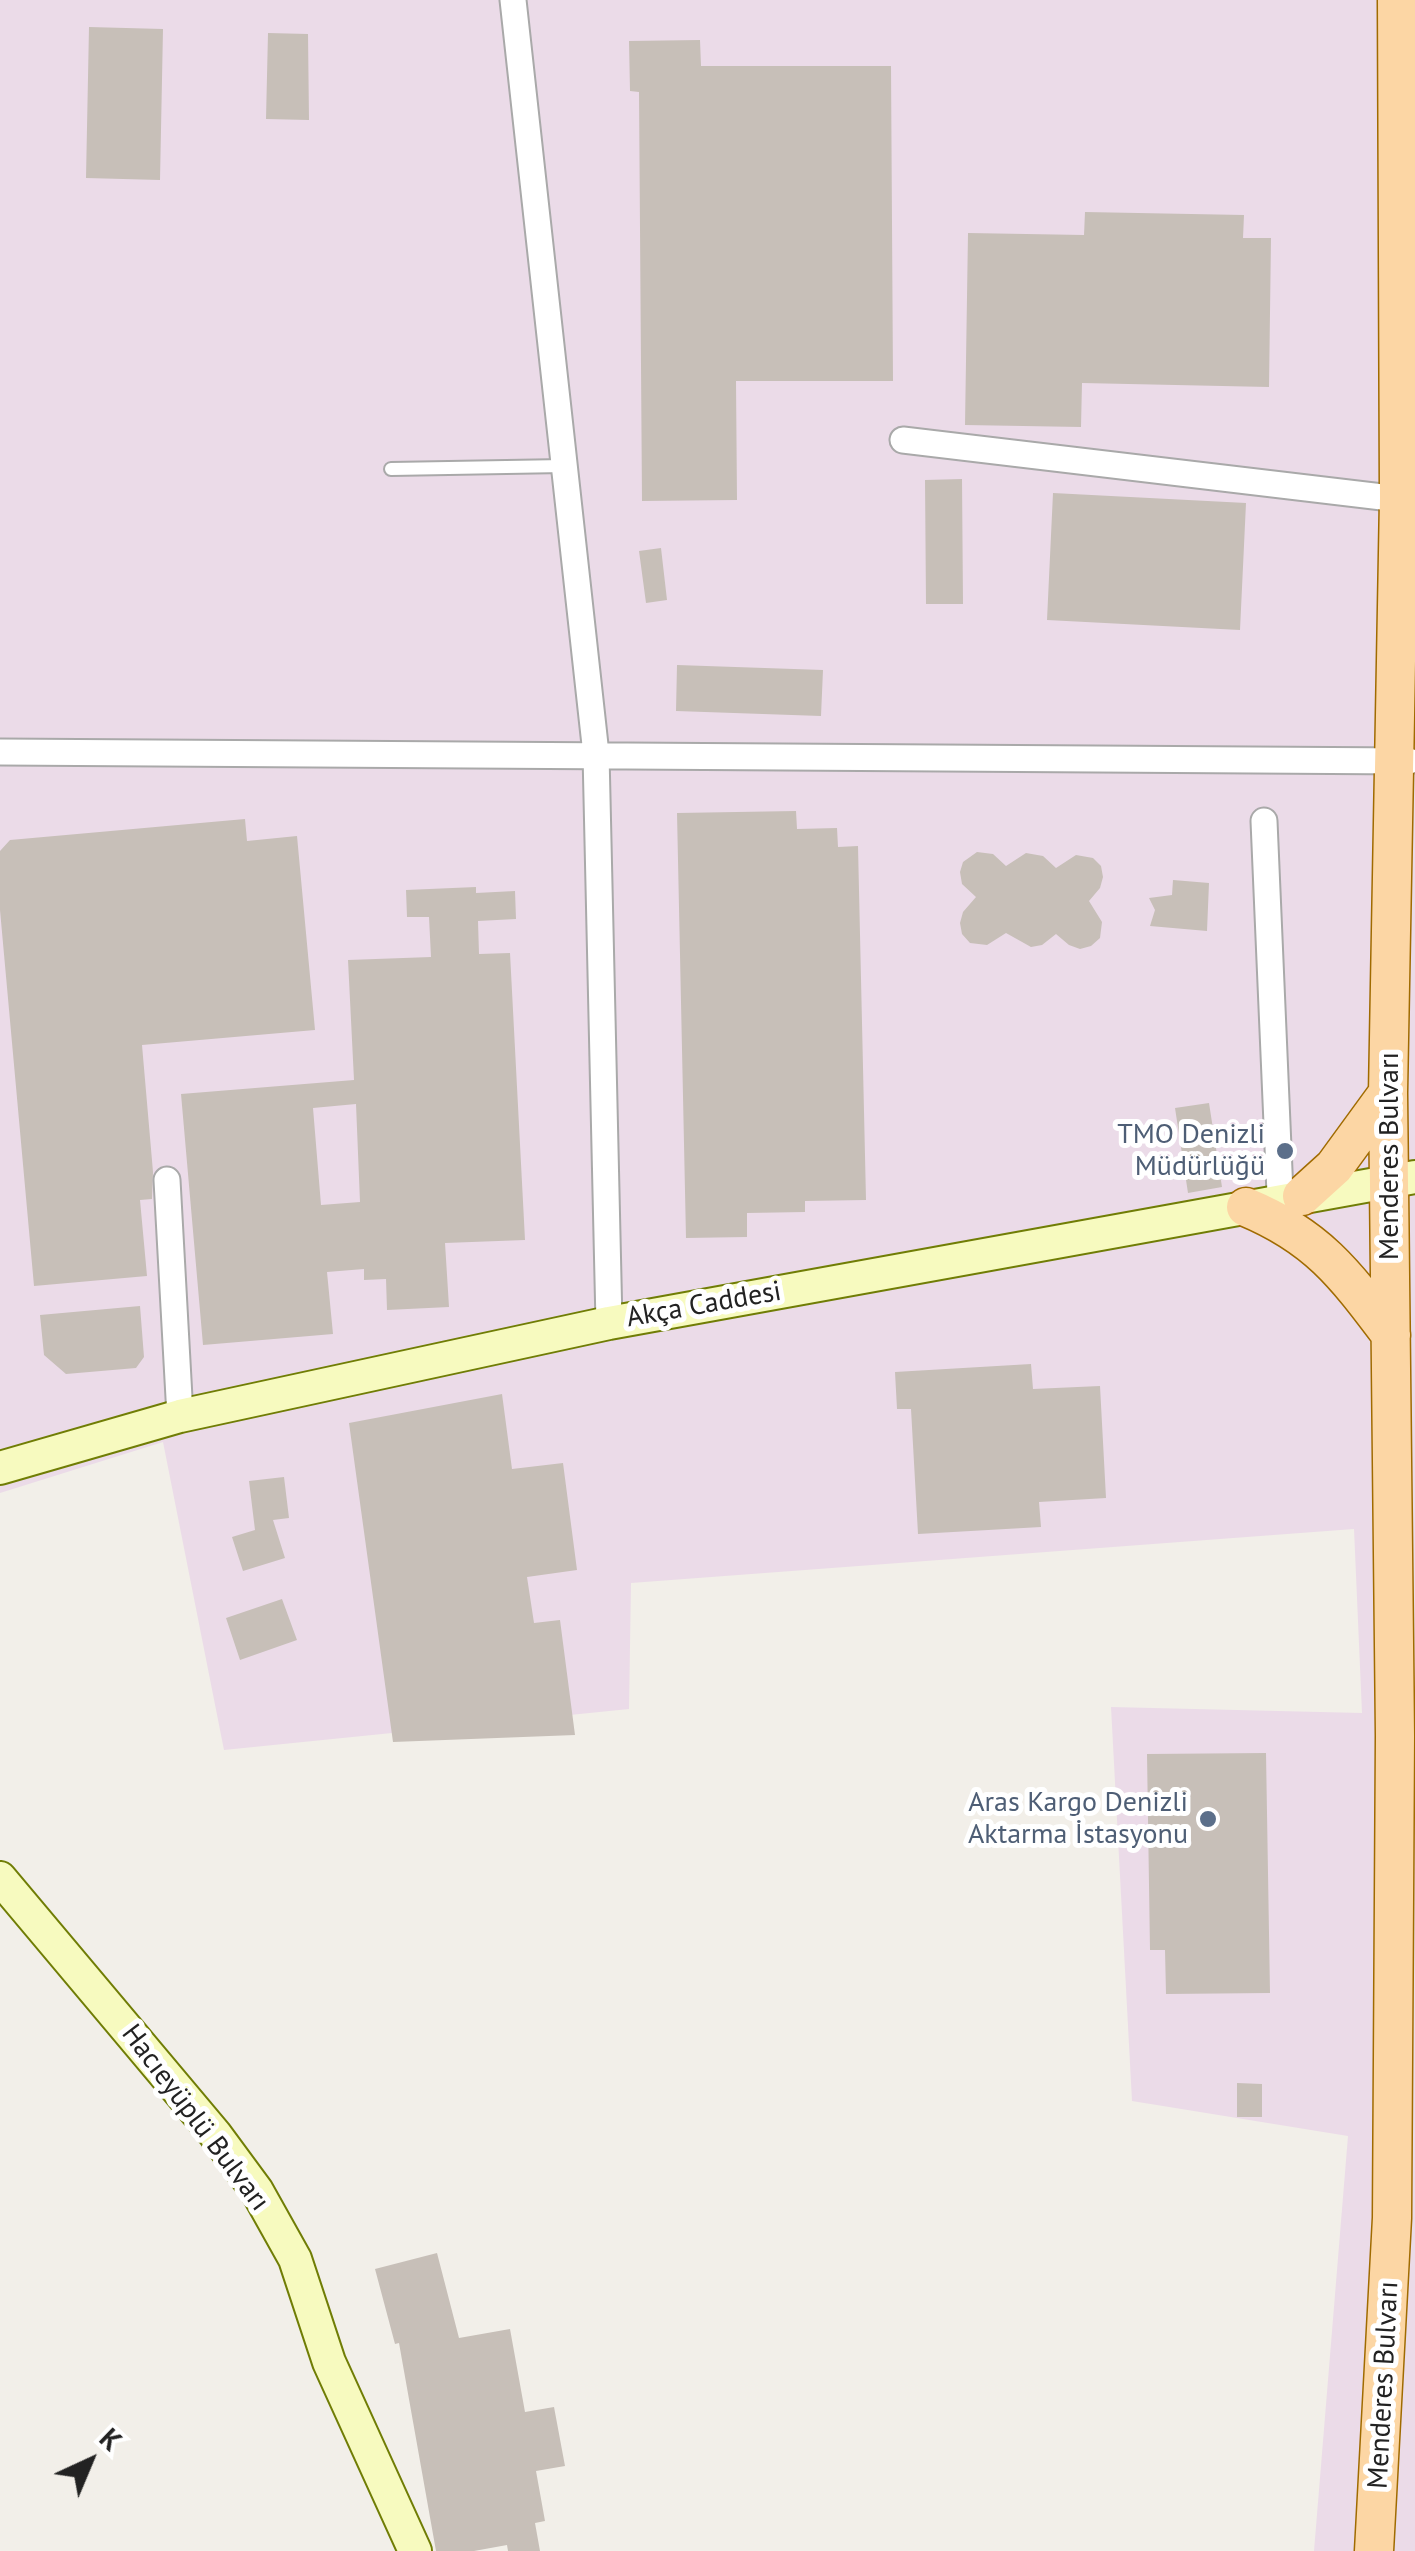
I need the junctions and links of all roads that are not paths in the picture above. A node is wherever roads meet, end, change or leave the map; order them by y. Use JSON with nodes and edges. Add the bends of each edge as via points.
{"nodes":[{"id":1,"x":513,"y":0,"type":"edge"},
{"id":2,"x":1397,"y":0,"type":"edge"},
{"id":3,"x":904,"y":440,"type":"dead end"},
{"id":4,"x":564,"y":466,"type":"junction"},
{"id":5,"x":391,"y":469,"type":"dead end"},
{"id":6,"x":1399,"y":498,"type":"junction"},
{"id":7,"x":0,"y":752,"type":"edge"},
{"id":8,"x":596,"y":754,"type":"junction"},
{"id":9,"x":1402,"y":760,"type":"junction"},
{"id":10,"x":1264,"y":821,"type":"dead end"},
{"id":11,"x":1388,"y":1093,"type":"junction"},
{"id":12,"x":1403,"y":1179,"type":"edge"},
{"id":13,"x":168,"y":1180,"type":"dead end"},
{"id":14,"x":1277,"y":1206,"type":"junction"},
{"id":15,"x":609,"y":1323,"type":"junction"},
{"id":16,"x":1391,"y":1335,"type":"junction"},
{"id":17,"x":180,"y":1416,"type":"junction"},
{"id":18,"x":0,"y":1468,"type":"edge"},
{"id":19,"x":0,"y":1878,"type":"edge"},
{"id":20,"x":415,"y":2551,"type":"edge"},
{"id":21,"x":1374,"y":2551,"type":"edge"}],
"edges":[{"from":1,"to":4,"type":"street"},
{"from":2,"to":6,"type":"main road","name":"Menderes Bulvarı"},
{"from":3,"to":6,"type":"street"},
{"from":4,"to":5,"type":"lane"},
{"from":4,"to":8,"type":"street"},
{"from":6,"to":9,"type":"main road","name":"Menderes Bulvarı"},
{"from":7,"to":8,"type":"street"},
{"from":8,"to":9,"type":"street"},
{"from":8,"to":15,"type":"street"},
{"from":9,"to":11,"type":"main road","name":"Menderes Bulvarı"},
{"from":9,"to":12,"type":"main road"},
{"from":10,"to":14,"type":"street"},
{"from":11,"to":12,"type":"main road","name":"Menderes Bulvarı"},
{"from":11,"to":14,"type":"main road","via":[[1343,1156]]},
{"from":12,"to":14,"type":"street","name":"Akça Caddesi"},
{"from":12,"to":16,"type":"main road","name":"Menderes Bulvarı"},
{"from":13,"to":17,"type":"street"},
{"from":14,"to":15,"type":"street","name":"Akça Caddesi"},
{"from":14,"to":16,"type":"main road"},
{"from":15,"to":17,"type":"street","name":"Akça Caddesi"},
{"from":16,"to":21,"type":"main road","name":"Menderes Bulvarı","via":[[1392,2218]]},
{"from":17,"to":18,"type":"street","name":"Akça Caddesi"},
{"from":19,"to":20,"type":"street","name":"Hacıeyüplü Bulvarı","via":[[256,2191],[295,2259],[328,2362]]}]}
